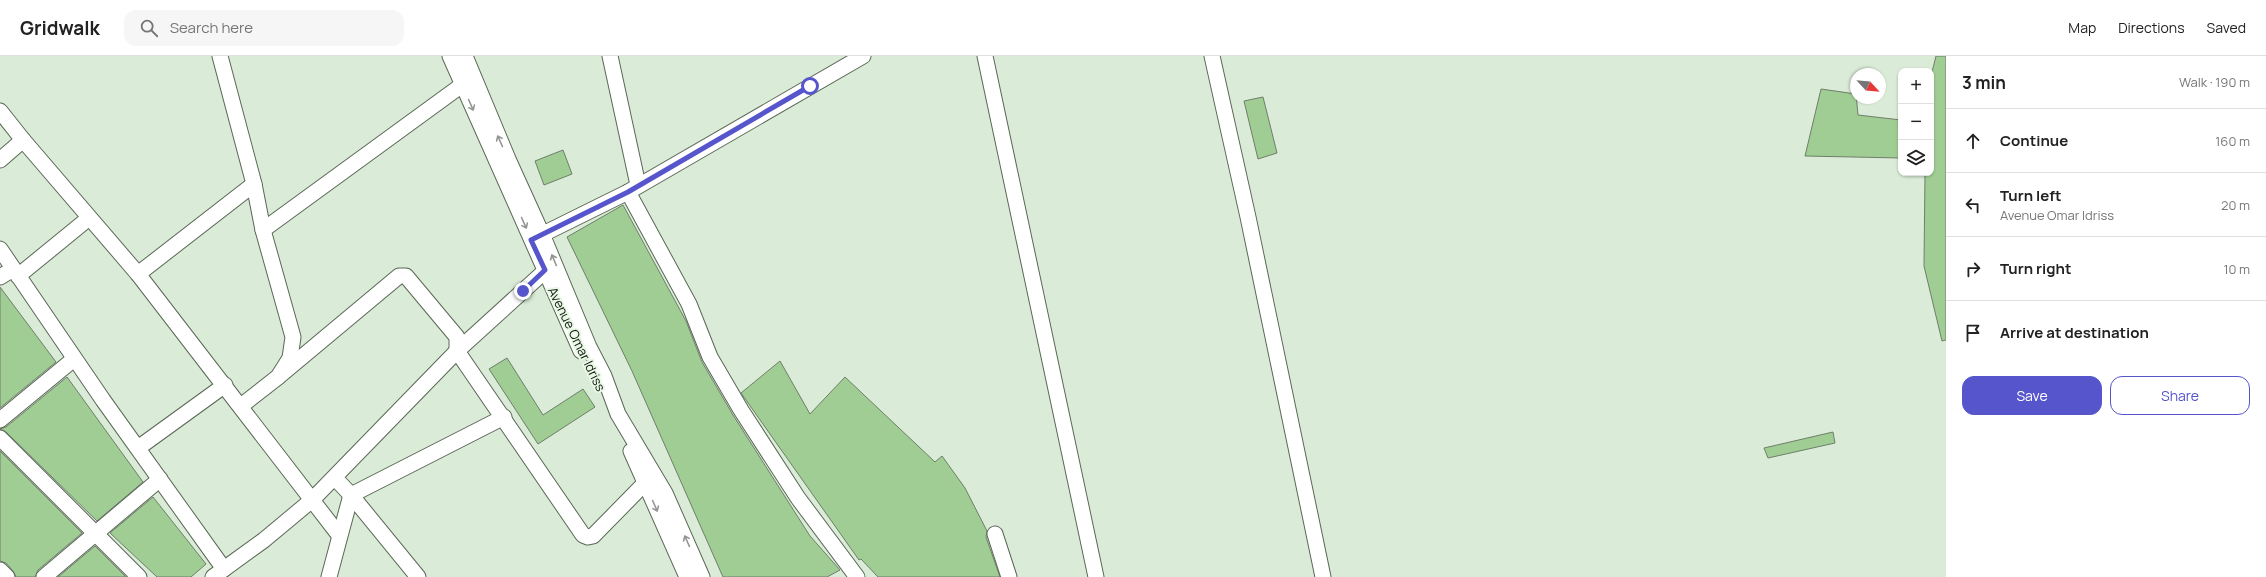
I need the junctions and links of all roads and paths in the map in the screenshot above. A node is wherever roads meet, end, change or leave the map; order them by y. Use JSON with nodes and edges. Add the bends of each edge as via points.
{"nodes":[{"id":1,"x":220,"y":56,"type":"edge"},
{"id":2,"x":450,"y":56,"type":"edge"},
{"id":3,"x":465,"y":56,"type":"edge"},
{"id":4,"x":610,"y":56,"type":"edge"},
{"id":5,"x":863,"y":56,"type":"edge"},
{"id":6,"x":985,"y":56,"type":"edge"},
{"id":7,"x":1212,"y":56,"type":"edge"},
{"id":8,"x":462,"y":85,"type":"junction"},
{"id":9,"x":0,"y":111,"type":"edge"},
{"id":10,"x":23,"y":140,"type":"junction"},
{"id":11,"x":0,"y":160,"type":"edge"},
{"id":12,"x":254,"y":184,"type":"junction"},
{"id":13,"x":633,"y":189,"type":"junction"},
{"id":14,"x":89,"y":218,"type":"junction"},
{"id":15,"x":263,"y":230,"type":"junction"},
{"id":16,"x":537,"y":237,"type":"junction"},
{"id":17,"x":0,"y":249,"type":"edge"},
{"id":18,"x":545,"y":270,"type":"junction"},
{"id":19,"x":16,"y":273,"type":"junction"},
{"id":20,"x":138,"y":274,"type":"junction"},
{"id":21,"x":0,"y":277,"type":"edge"},
{"id":22,"x":457,"y":351,"type":"junction"},
{"id":23,"x":74,"y":359,"type":"junction"},
{"id":24,"x":278,"y":377,"type":"junction"},
{"id":25,"x":225,"y":385,"type":"junction"},
{"id":26,"x":241,"y":406,"type":"junction"},
{"id":27,"x":504,"y":417,"type":"junction"},
{"id":28,"x":0,"y":420,"type":"edge"},
{"id":29,"x":0,"y":438,"type":"edge"},
{"id":30,"x":138,"y":448,"type":"junction"},
{"id":31,"x":334,"y":478,"type":"junction"},
{"id":32,"x":160,"y":479,"type":"junction"},
{"id":33,"x":645,"y":483,"type":"junction"},
{"id":34,"x":351,"y":495,"type":"junction"},
{"id":35,"x":312,"y":500,"type":"junction"},
{"id":36,"x":98,"y":534,"type":"junction"},
{"id":37,"x":995,"y":534,"type":"dead end"},
{"id":38,"x":339,"y":535,"type":"junction"},
{"id":39,"x":0,"y":570,"type":"edge"},
{"id":40,"x":218,"y":574,"type":"edge"},
{"id":41,"x":8,"y":577,"type":"edge"},
{"id":42,"x":44,"y":577,"type":"edge"},
{"id":43,"x":139,"y":577,"type":"edge"},
{"id":44,"x":329,"y":577,"type":"edge"},
{"id":45,"x":418,"y":577,"type":"edge"},
{"id":46,"x":687,"y":577,"type":"edge"},
{"id":47,"x":702,"y":577,"type":"edge"},
{"id":48,"x":857,"y":577,"type":"edge"},
{"id":49,"x":1009,"y":577,"type":"edge"},
{"id":50,"x":1096,"y":577,"type":"edge"},
{"id":51,"x":1323,"y":577,"type":"edge"}],
"edges":[{"from":1,"to":12,"type":"street"},
{"from":2,"to":8,"type":"street","name":"Avenue Omar Idriss"},
{"from":16,"to":3,"type":"street","one_way":true},
{"from":4,"to":13,"type":"street"},
{"from":5,"to":13,"type":"street"},
{"from":6,"to":50,"type":"street"},
{"from":7,"to":51,"type":"street"},
{"from":8,"to":15,"type":"street"},
{"from":8,"to":16,"type":"street","name":"Avenue Omar Idriss","one_way":true},
{"from":9,"to":10,"type":"street"},
{"from":10,"to":11,"type":"street"},
{"from":10,"to":14,"type":"street"},
{"from":12,"to":15,"type":"street"},
{"from":12,"to":20,"type":"street"},
{"from":13,"to":16,"type":"street"},
{"from":13,"to":48,"type":"street","via":[[689,304],[710,357],[798,498]]},
{"from":14,"to":19,"type":"street"},
{"from":14,"to":20,"type":"street"},
{"from":15,"to":24,"type":"street","via":[[293,337],[290,358]]},
{"from":16,"to":18,"type":"street","name":"Avenue Omar Idriss"},
{"from":47,"to":16,"type":"street","one_way":true,"via":[[665,493],[618,414],[604,376]]},
{"from":17,"to":19,"type":"street"},
{"from":18,"to":22,"type":"street"},
{"from":18,"to":33,"type":"street","name":"Avenue Omar Idriss","via":[[575,340],[624,434]]},
{"from":19,"to":21,"type":"street"},
{"from":19,"to":23,"type":"street"},
{"from":20,"to":25,"type":"street"},
{"from":22,"to":24,"type":"street","via":[[457,337],[408,278],[402,275]]},
{"from":22,"to":27,"type":"street"},
{"from":22,"to":31,"type":"street"},
{"from":23,"to":28,"type":"street"},
{"from":23,"to":30,"type":"street"},
{"from":24,"to":26,"type":"street"},
{"from":25,"to":26,"type":"street"},
{"from":25,"to":30,"type":"street"},
{"from":26,"to":35,"type":"street"},
{"from":27,"to":33,"type":"street","via":[[586,537],[593,536]]},
{"from":27,"to":34,"type":"street"},
{"from":29,"to":36,"type":"street"},
{"from":30,"to":32,"type":"street"},
{"from":31,"to":34,"type":"street"},
{"from":31,"to":35,"type":"street"},
{"from":32,"to":36,"type":"street"},
{"from":32,"to":40,"type":"street"},
{"from":33,"to":46,"type":"street","name":"Avenue Omar Idriss","one_way":true},
{"from":34,"to":38,"type":"street"},
{"from":34,"to":45,"type":"street"},
{"from":35,"to":38,"type":"street"},
{"from":35,"to":40,"type":"street"},
{"from":36,"to":42,"type":"street"},
{"from":36,"to":43,"type":"street"},
{"from":37,"to":49,"type":"street"},
{"from":38,"to":44,"type":"street"},
{"from":39,"to":41,"type":"street"}]}
